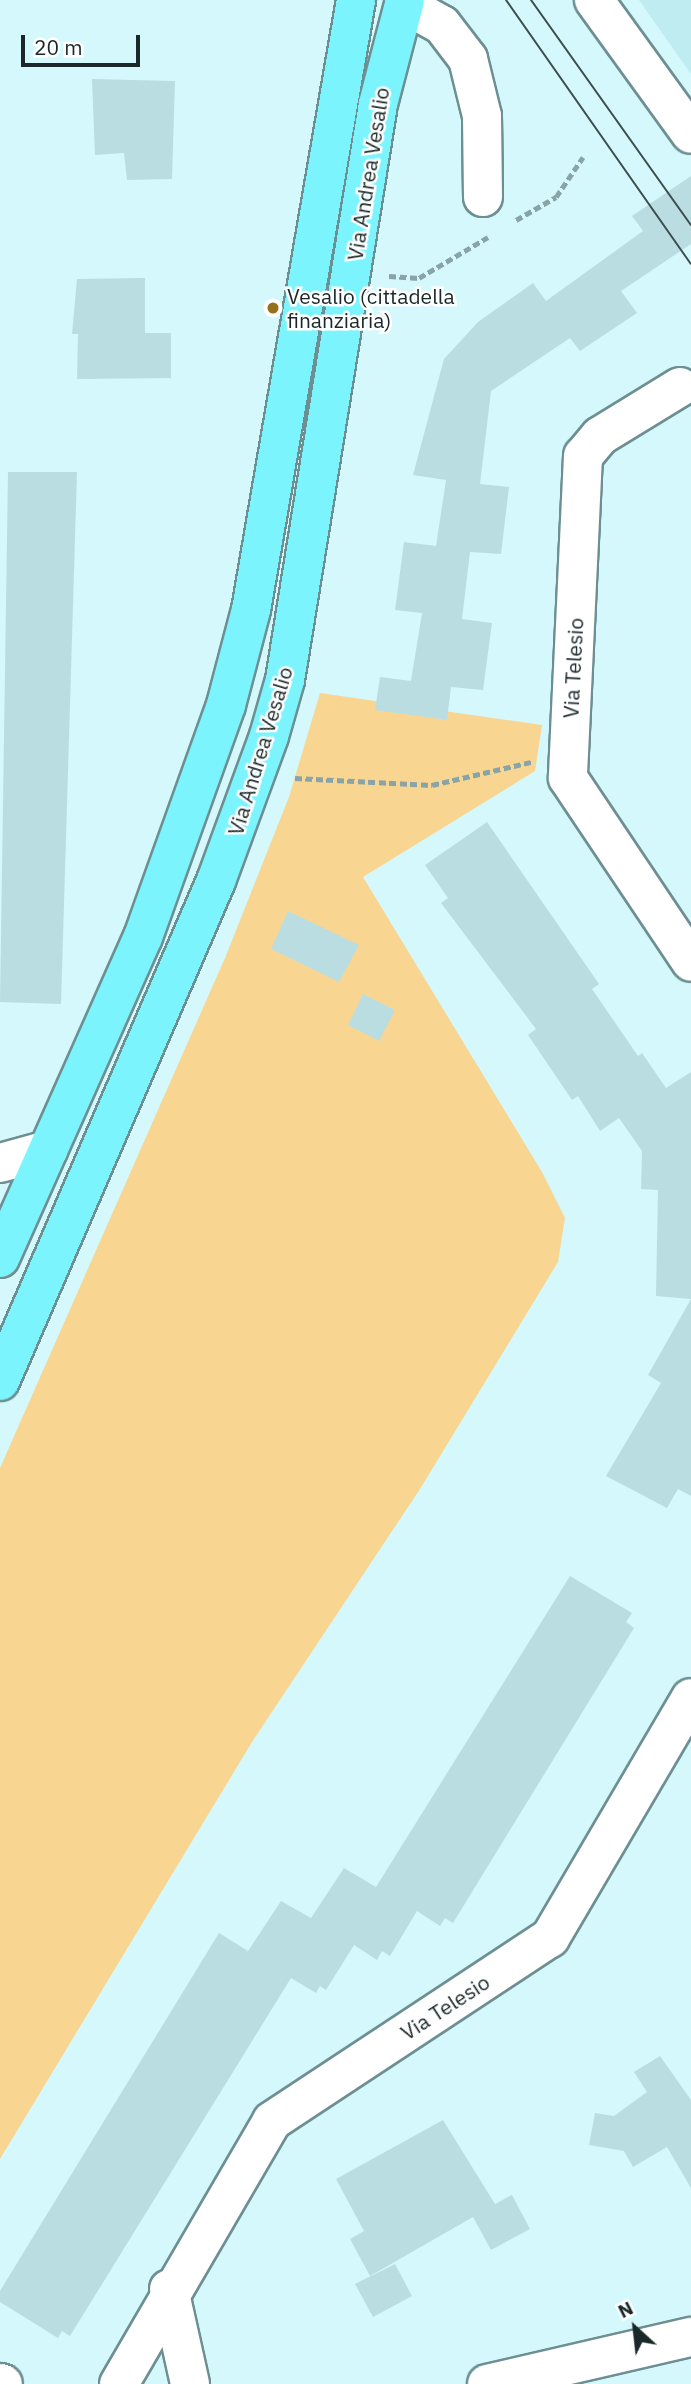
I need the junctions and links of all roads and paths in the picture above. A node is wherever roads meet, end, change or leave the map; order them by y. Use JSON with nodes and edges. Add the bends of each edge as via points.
{"nodes":[{"id":1,"x":356,"y":0,"type":"edge"},
{"id":2,"x":594,"y":0,"type":"edge"},
{"id":3,"x":404,"y":2,"type":"edge"},
{"id":4,"x":691,"y":134,"type":"edge"},
{"id":5,"x":583,"y":157,"type":"dead end"},
{"id":6,"x":491,"y":214,"type":"joint"},
{"id":7,"x":510,"y":224,"type":"dead end"},
{"id":8,"x":352,"y":273,"type":"junction"},
{"id":9,"x":680,"y":387,"type":"dead end"},
{"id":10,"x":569,"y":753,"type":"junction"},
{"id":11,"x":283,"y":777,"type":"dead end"},
{"id":12,"x":691,"y":962,"type":"edge"},
{"id":13,"x":48,"y":1150,"type":"junction"},
{"id":14,"x":0,"y":1163,"type":"edge"},
{"id":15,"x":0,"y":1258,"type":"edge"},
{"id":16,"x":0,"y":1381,"type":"edge"},
{"id":17,"x":691,"y":1698,"type":"edge"},
{"id":18,"x":169,"y":2289,"type":"junction"},
{"id":19,"x":691,"y":2337,"type":"edge"},
{"id":20,"x":119,"y":2384,"type":"edge"},
{"id":21,"x":190,"y":2384,"type":"edge"},
{"id":22,"x":487,"y":2384,"type":"edge"}],
"edges":[{"from":1,"to":13,"type":"main road","name":"Via Andrea Vesalio","via":[[251,610],[226,705],[143,937]]},
{"from":2,"to":4,"type":"street"},
{"from":3,"to":6,"type":"street","via":[[442,25],[468,59],[482,116]]},
{"from":3,"to":8,"type":"main road","name":"Via Andrea Vesalio","via":[[378,103]]},
{"from":5,"to":7,"type":"path","via":[[556,197]]},
{"from":6,"to":8,"type":"path","via":[[419,278]]},
{"from":8,"to":16,"type":"main road","name":"Via Andrea Vesalio","via":[[285,680],[269,736],[216,881]]},
{"from":9,"to":10,"type":"street","name":"Via Telesio","via":[[600,436],[583,456]]},
{"from":10,"to":11,"type":"path","via":[[432,785]]},
{"from":10,"to":12,"type":"street","name":"Via Telesio","via":[[568,778]]},
{"from":13,"to":14,"type":"street"},
{"from":13,"to":15,"type":"main road","name":"Via Andrea Vesalio"},
{"from":17,"to":18,"type":"street","name":"Via Telesio","via":[[550,1938],[272,2120]]},
{"from":18,"to":20,"type":"street","name":"Via Telesio"},
{"from":18,"to":21,"type":"street"},
{"from":19,"to":22,"type":"street"}]}
